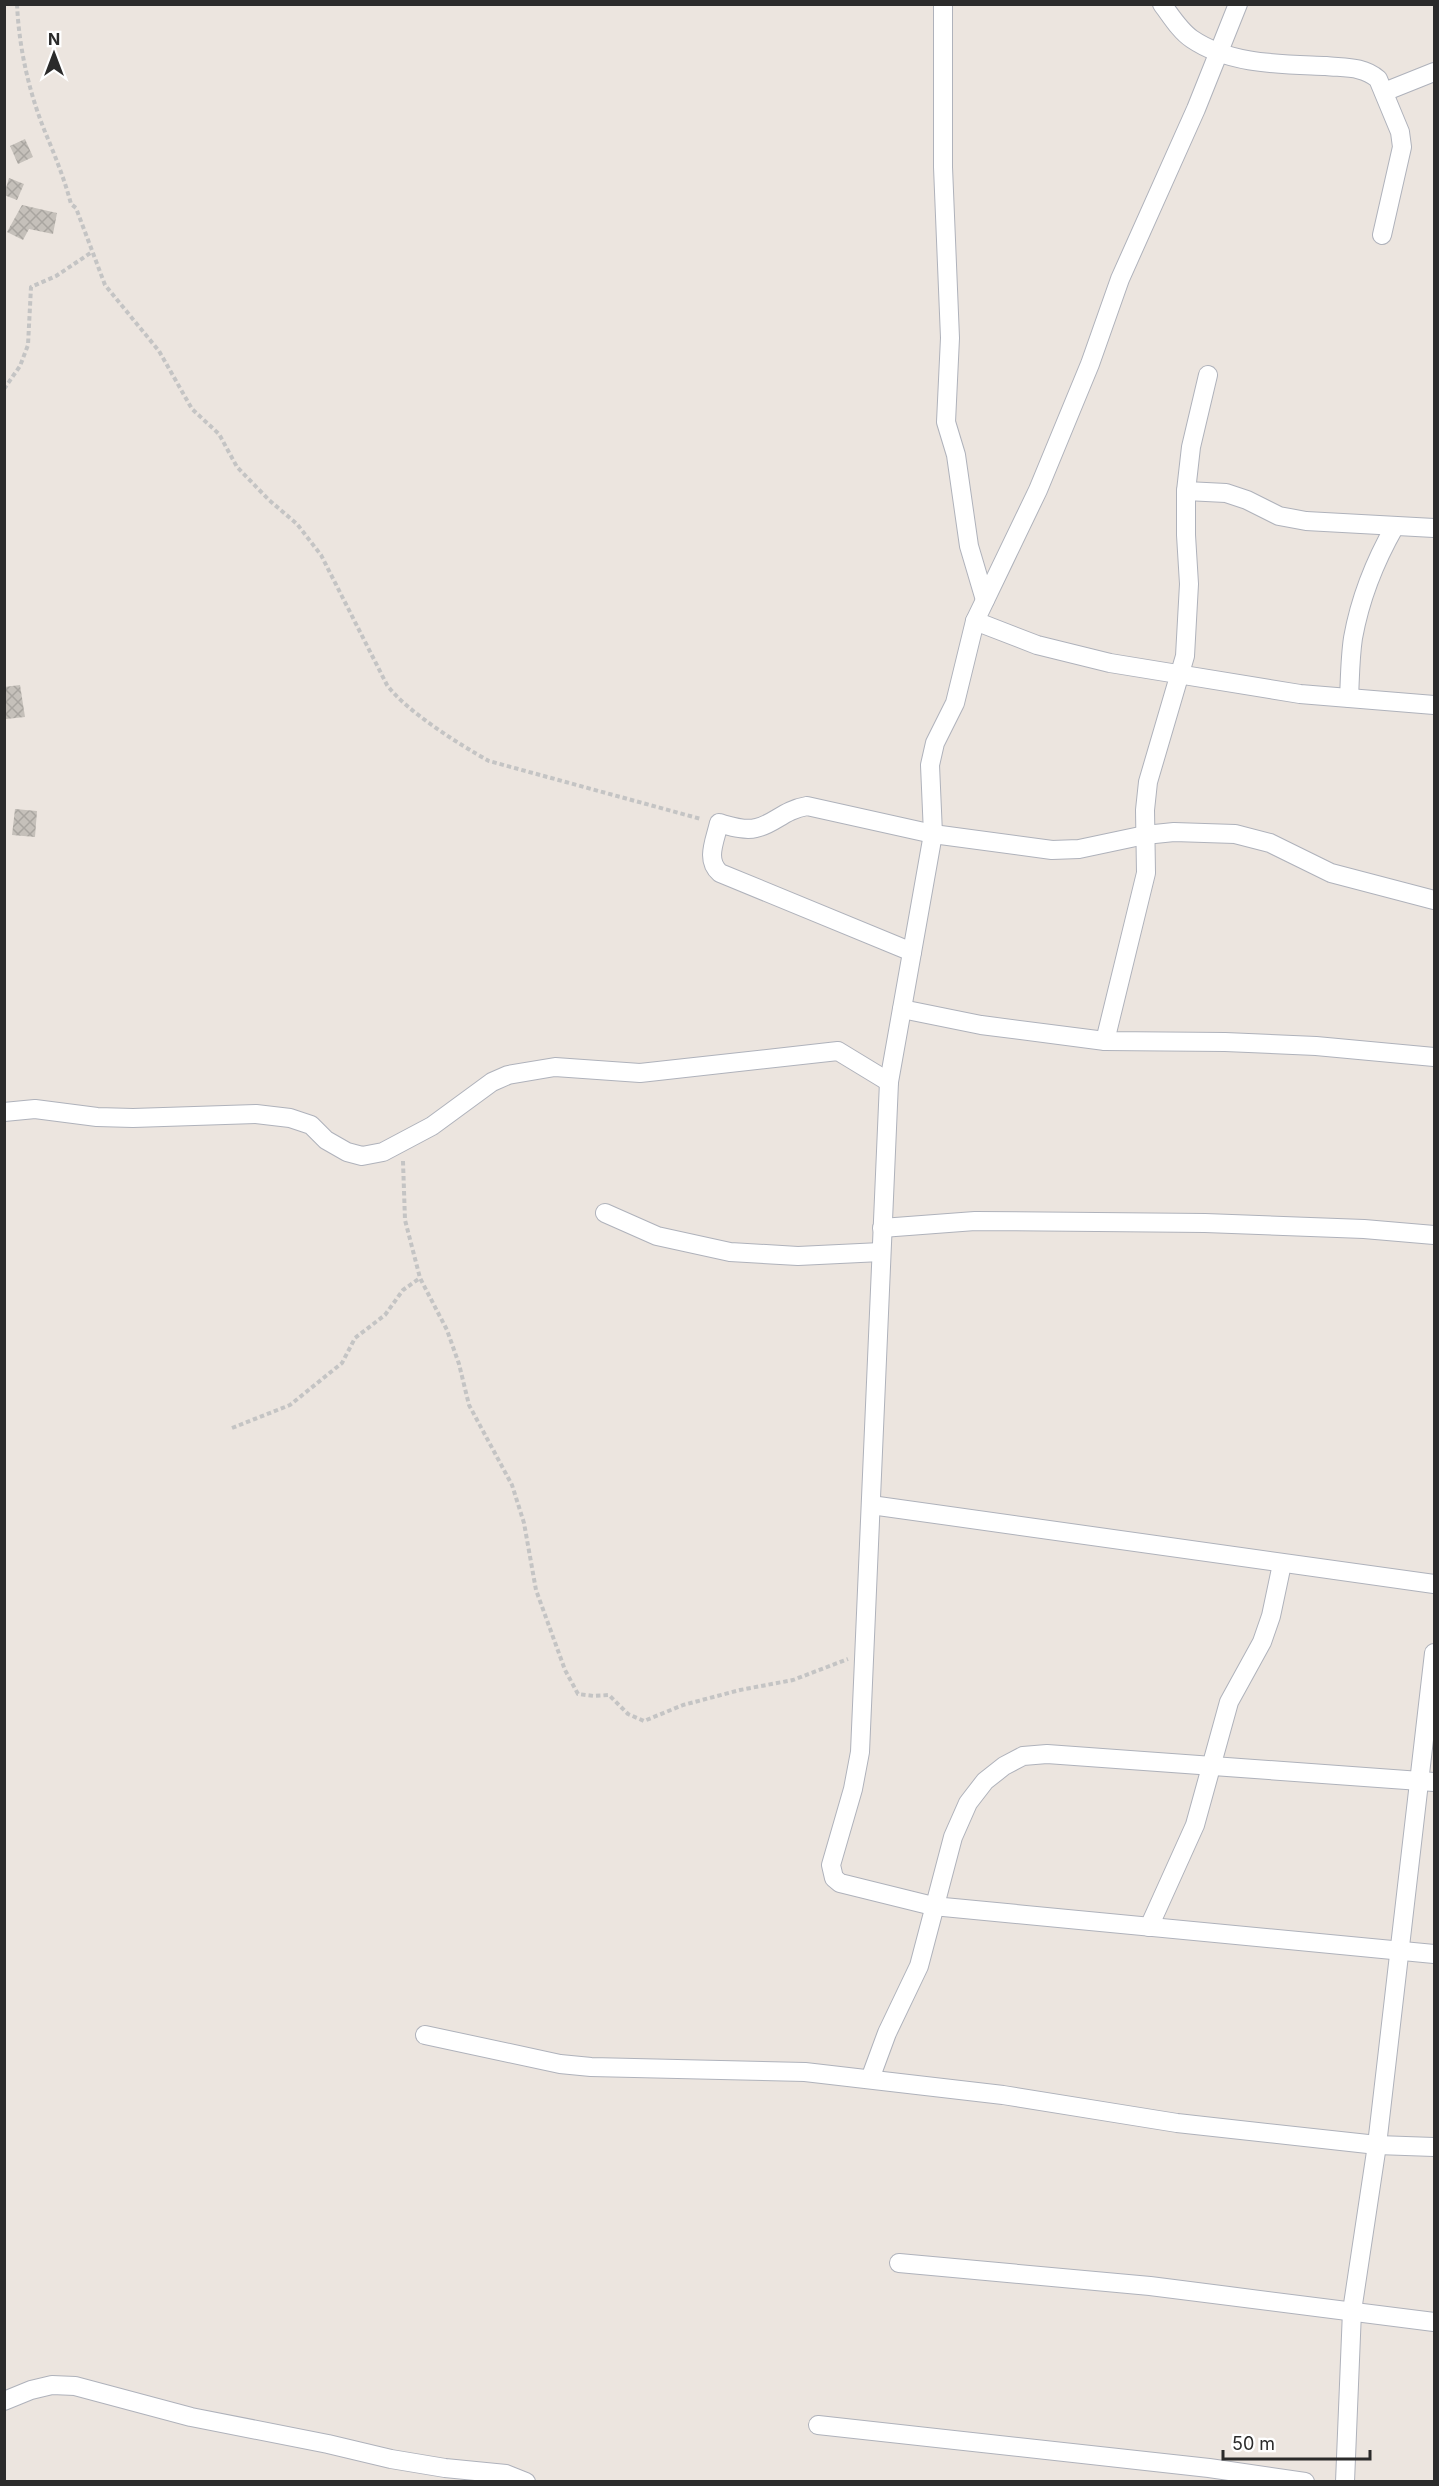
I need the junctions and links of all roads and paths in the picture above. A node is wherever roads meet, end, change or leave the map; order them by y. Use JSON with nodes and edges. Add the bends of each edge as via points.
{"nodes":[{"id":1,"x":17,"y":4,"type":"edge"},
{"id":2,"x":943,"y":4,"type":"edge"},
{"id":3,"x":1162,"y":4,"type":"edge"},
{"id":4,"x":1238,"y":4,"type":"edge"},
{"id":5,"x":1219,"y":54,"type":"junction"},
{"id":6,"x":1434,"y":72,"type":"edge"},
{"id":7,"x":1384,"y":92,"type":"junction"},
{"id":8,"x":1382,"y":235,"type":"dead end"},
{"id":9,"x":92,"y":252,"type":"junction"},
{"id":10,"x":1208,"y":375,"type":"dead end"},
{"id":11,"x":4,"y":389,"type":"edge"},
{"id":12,"x":1186,"y":490,"type":"junction"},
{"id":13,"x":1395,"y":526,"type":"junction"},
{"id":14,"x":1434,"y":528,"type":"edge"},
{"id":15,"x":986,"y":600,"type":"junction"},
{"id":16,"x":975,"y":621,"type":"junction"},
{"id":17,"x":1180,"y":675,"type":"junction"},
{"id":18,"x":1349,"y":698,"type":"junction"},
{"id":19,"x":1434,"y":705,"type":"edge"},
{"id":20,"x":719,"y":823,"type":"junction"},
{"id":21,"x":933,"y":834,"type":"junction"},
{"id":22,"x":1145,"y":835,"type":"junction"},
{"id":23,"x":1434,"y":900,"type":"edge"},
{"id":24,"x":912,"y":952,"type":"junction"},
{"id":25,"x":902,"y":1009,"type":"junction"},
{"id":26,"x":1105,"y":1041,"type":"junction"},
{"id":27,"x":1434,"y":1057,"type":"edge"},
{"id":28,"x":889,"y":1082,"type":"junction"},
{"id":29,"x":4,"y":1112,"type":"edge"},
{"id":30,"x":402,"y":1142,"type":"junction"},
{"id":31,"x":605,"y":1214,"type":"dead end"},
{"id":32,"x":882,"y":1228,"type":"junction"},
{"id":33,"x":1434,"y":1235,"type":"edge"},
{"id":34,"x":881,"y":1252,"type":"junction"},
{"id":35,"x":420,"y":1278,"type":"junction"},
{"id":36,"x":232,"y":1428,"type":"dead end"},
{"id":37,"x":871,"y":1505,"type":"junction"},
{"id":38,"x":1282,"y":1564,"type":"junction"},
{"id":39,"x":1434,"y":1584,"type":"edge"},
{"id":40,"x":866,"y":1652,"type":"junction"},
{"id":41,"x":1434,"y":1653,"type":"edge"},
{"id":42,"x":1210,"y":1766,"type":"junction"},
{"id":43,"x":1427,"y":1781,"type":"edge"},
{"id":44,"x":933,"y":1906,"type":"junction"},
{"id":45,"x":1149,"y":1927,"type":"junction"},
{"id":46,"x":1399,"y":1951,"type":"junction"},
{"id":47,"x":1434,"y":1954,"type":"edge"},
{"id":48,"x":425,"y":2035,"type":"dead end"},
{"id":49,"x":870,"y":2079,"type":"junction"},
{"id":50,"x":1377,"y":2145,"type":"junction"},
{"id":51,"x":1434,"y":2147,"type":"edge"},
{"id":52,"x":899,"y":2263,"type":"dead end"},
{"id":53,"x":1352,"y":2311,"type":"junction"},
{"id":54,"x":1434,"y":2322,"type":"edge"},
{"id":55,"x":4,"y":2401,"type":"edge"},
{"id":56,"x":818,"y":2425,"type":"dead end"},
{"id":57,"x":526,"y":2481,"type":"edge"},
{"id":58,"x":1305,"y":2481,"type":"edge"},
{"id":59,"x":1345,"y":2481,"type":"edge"}],
"edges":[{"from":1,"to":9,"type":"path","via":[[24,63],[32,91]]},
{"from":2,"to":15,"type":"street","via":[[943,166],[950,338],[946,422],[969,546]]},
{"from":3,"to":5,"type":"street","via":[[1191,38]]},
{"from":4,"to":5,"type":"street"},
{"from":5,"to":7,"type":"street","via":[[1279,64],[1364,70],[1378,79]]},
{"from":5,"to":15,"type":"street","via":[[1120,279],[1038,490]]},
{"from":6,"to":7,"type":"street"},
{"from":7,"to":8,"type":"street","via":[[1402,147]]},
{"from":9,"to":11,"type":"path","via":[[31,288],[28,345],[20,366]]},
{"from":9,"to":20,"type":"path","via":[[105,285],[159,351],[192,409],[219,434],[237,466],[297,524],[321,555],[397,699],[489,761]]},
{"from":10,"to":12,"type":"street","via":[[1191,447]]},
{"from":12,"to":13,"type":"street","via":[[1226,493],[1279,516]]},
{"from":12,"to":17,"type":"street","via":[[1189,584],[1185,656]]},
{"from":13,"to":14,"type":"street"},
{"from":13,"to":18,"type":"street","via":[[1375,564],[1357,620]]},
{"from":15,"to":16,"type":"street"},
{"from":16,"to":17,"type":"street","via":[[1072,655]]},
{"from":16,"to":21,"type":"street","via":[[955,703],[935,744],[930,765]]},
{"from":17,"to":18,"type":"street"},
{"from":17,"to":22,"type":"street","via":[[1148,782]]},
{"from":18,"to":19,"type":"street"},
{"from":20,"to":21,"type":"street","via":[[755,829],[792,808],[807,806]]},
{"from":20,"to":24,"type":"street","via":[[711,856],[720,873]]},
{"from":21,"to":22,"type":"street","via":[[1052,850],[1079,849]]},
{"from":21,"to":24,"type":"street"},
{"from":22,"to":23,"type":"street","via":[[1235,834],[1270,843],[1331,873]]},
{"from":22,"to":26,"type":"street","via":[[1146,873]]},
{"from":24,"to":25,"type":"street"},
{"from":25,"to":26,"type":"street","via":[[981,1025]]},
{"from":25,"to":28,"type":"street"},
{"from":26,"to":27,"type":"street","via":[[1305,1045]]},
{"from":28,"to":30,"type":"street","via":[[838,1051],[640,1073],[555,1068],[508,1075],[492,1082],[432,1126]]},
{"from":28,"to":32,"type":"street"},
{"from":29,"to":30,"type":"street","via":[[35,1109],[97,1117],[256,1114],[290,1118],[311,1125],[326,1140],[362,1156],[383,1152]]},
{"from":30,"to":35,"type":"path","via":[[405,1220]]},
{"from":31,"to":34,"type":"street","via":[[642,1232],[730,1252],[798,1256]]},
{"from":32,"to":33,"type":"street","via":[[975,1221],[1205,1223]]},
{"from":32,"to":34,"type":"street"},
{"from":34,"to":37,"type":"street"},
{"from":35,"to":36,"type":"path","via":[[403,1290],[385,1315],[355,1338],[342,1363],[290,1405]]},
{"from":35,"to":40,"type":"path","via":[[447,1330],[469,1405],[512,1485],[524,1523],[536,1590],[565,1670],[578,1694],[609,1695],[628,1714],[644,1721],[683,1705],[793,1680]]},
{"from":37,"to":38,"type":"street"},
{"from":37,"to":40,"type":"street"},
{"from":38,"to":39,"type":"street"},
{"from":38,"to":42,"type":"street","via":[[1262,1642],[1229,1702]]},
{"from":40,"to":44,"type":"street","via":[[860,1752],[831,1865],[834,1878],[840,1883]]},
{"from":41,"to":43,"type":"street"},
{"from":42,"to":43,"type":"street"},
{"from":42,"to":44,"type":"street","via":[[1047,1754],[1013,1761],[986,1781],[968,1803],[953,1837]]},
{"from":42,"to":45,"type":"street","via":[[1195,1825]]},
{"from":43,"to":46,"type":"street"},
{"from":44,"to":45,"type":"street"},
{"from":44,"to":49,"type":"street","via":[[919,1966]]},
{"from":45,"to":46,"type":"street"},
{"from":46,"to":47,"type":"street"},
{"from":46,"to":50,"type":"street"},
{"from":48,"to":49,"type":"street","via":[[560,2064],[805,2072]]},
{"from":49,"to":50,"type":"street","via":[[1177,2123]]},
{"from":50,"to":51,"type":"street"},
{"from":50,"to":53,"type":"street"},
{"from":52,"to":53,"type":"street","via":[[1150,2286]]},
{"from":53,"to":54,"type":"street"},
{"from":53,"to":59,"type":"street"},
{"from":55,"to":57,"type":"street","via":[[51,2385],[75,2386],[221,2424],[391,2459],[506,2474]]},
{"from":56,"to":58,"type":"street"}]}
